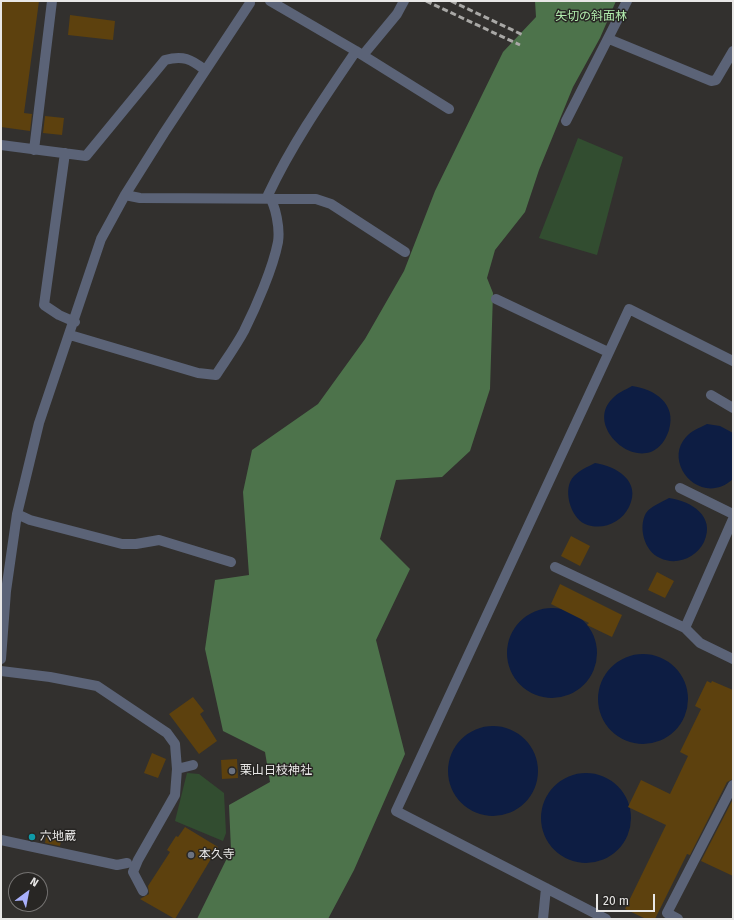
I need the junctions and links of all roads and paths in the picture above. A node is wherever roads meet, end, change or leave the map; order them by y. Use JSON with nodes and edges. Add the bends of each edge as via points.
{"nodes":[{"id":1,"x":52,"y":1,"type":"edge"},
{"id":2,"x":270,"y":1,"type":"edge"},
{"id":3,"x":404,"y":1,"type":"edge"},
{"id":4,"x":627,"y":1,"type":"edge"},
{"id":5,"x":250,"y":2,"type":"edge"},
{"id":6,"x":609,"y":39,"type":"junction"},
{"id":7,"x":733,"y":51,"type":"edge"},
{"id":8,"x":360,"y":53,"type":"junction"},
{"id":9,"x":205,"y":70,"type":"junction"},
{"id":10,"x":449,"y":109,"type":"dead end"},
{"id":11,"x":566,"y":121,"type":"dead end"},
{"id":12,"x":1,"y":145,"type":"edge"},
{"id":13,"x":34,"y":150,"type":"junction"},
{"id":14,"x":65,"y":153,"type":"junction"},
{"id":15,"x":125,"y":195,"type":"junction"},
{"id":16,"x":272,"y":200,"type":"junction"},
{"id":17,"x":405,"y":252,"type":"dead end"},
{"id":18,"x":496,"y":299,"type":"dead end"},
{"id":19,"x":75,"y":322,"type":"junction"},
{"id":20,"x":70,"y":335,"type":"junction"},
{"id":21,"x":608,"y":352,"type":"junction"},
{"id":22,"x":733,"y":361,"type":"edge"},
{"id":23,"x":711,"y":395,"type":"dead end"},
{"id":24,"x":733,"y":408,"type":"edge"},
{"id":25,"x":680,"y":488,"type":"dead end"},
{"id":26,"x":17,"y":514,"type":"junction"},
{"id":27,"x":733,"y":514,"type":"edge"},
{"id":28,"x":733,"y":519,"type":"edge"},
{"id":29,"x":231,"y":562,"type":"dead end"},
{"id":30,"x":555,"y":568,"type":"dead end"},
{"id":31,"x":685,"y":628,"type":"junction"},
{"id":32,"x":1,"y":659,"type":"edge"},
{"id":33,"x":733,"y":660,"type":"edge"},
{"id":34,"x":1,"y":671,"type":"edge"},
{"id":35,"x":194,"y":765,"type":"dead end"},
{"id":36,"x":177,"y":769,"type":"junction"},
{"id":37,"x":733,"y":785,"type":"edge"},
{"id":38,"x":1,"y":840,"type":"edge"},
{"id":39,"x":127,"y":863,"type":"dead end"},
{"id":40,"x":546,"y":888,"type":"junction"},
{"id":41,"x":142,"y":891,"type":"dead end"},
{"id":42,"x":543,"y":919,"type":"edge"},
{"id":43,"x":606,"y":919,"type":"edge"},
{"id":44,"x":678,"y":919,"type":"edge"}],
"edges":[{"from":1,"to":13,"type":"street"},
{"from":2,"to":8,"type":"street"},
{"from":3,"to":8,"type":"street","via":[[397,14]]},
{"from":4,"to":6,"type":"street"},
{"from":5,"to":9,"type":"street"},
{"from":6,"to":7,"type":"street","via":[[711,81],[716,80]]},
{"from":6,"to":11,"type":"street"},
{"from":8,"to":10,"type":"street"},
{"from":8,"to":16,"type":"street","via":[[320,103],[281,166],[268,195]]},
{"from":9,"to":14,"type":"street","via":[[193,61],[177,56],[165,60],[86,156]]},
{"from":9,"to":15,"type":"street"},
{"from":12,"to":13,"type":"street"},
{"from":13,"to":14,"type":"street"},
{"from":14,"to":19,"type":"street","via":[[44,305]]},
{"from":15,"to":16,"type":"street","via":[[140,198]]},
{"from":15,"to":19,"type":"street","via":[[102,238]]},
{"from":16,"to":17,"type":"street","via":[[316,199],[331,204]]},
{"from":16,"to":20,"type":"street","via":[[278,226],[278,241],[270,267],[244,332],[216,375],[198,374]]},
{"from":18,"to":21,"type":"street"},
{"from":19,"to":20,"type":"street"},
{"from":20,"to":26,"type":"street","via":[[40,423]]},
{"from":21,"to":22,"type":"street","via":[[628,309]]},
{"from":21,"to":40,"type":"street","via":[[546,492],[396,811]]},
{"from":23,"to":24,"type":"street"},
{"from":25,"to":27,"type":"street"},
{"from":26,"to":29,"type":"street","via":[[30,520],[122,544],[159,540]]},
{"from":26,"to":32,"type":"street","via":[[6,591]]},
{"from":28,"to":31,"type":"street"},
{"from":30,"to":31,"type":"street"},
{"from":31,"to":33,"type":"street","via":[[700,643]]},
{"from":34,"to":36,"type":"street","via":[[97,686],[166,733],[175,744]]},
{"from":35,"to":36,"type":"street"},
{"from":36,"to":41,"type":"street","via":[[175,795],[133,872]]},
{"from":37,"to":44,"type":"street","via":[[667,914]]},
{"from":38,"to":39,"type":"street","via":[[117,865]]},
{"from":40,"to":42,"type":"street"},
{"from":40,"to":43,"type":"street"}]}
